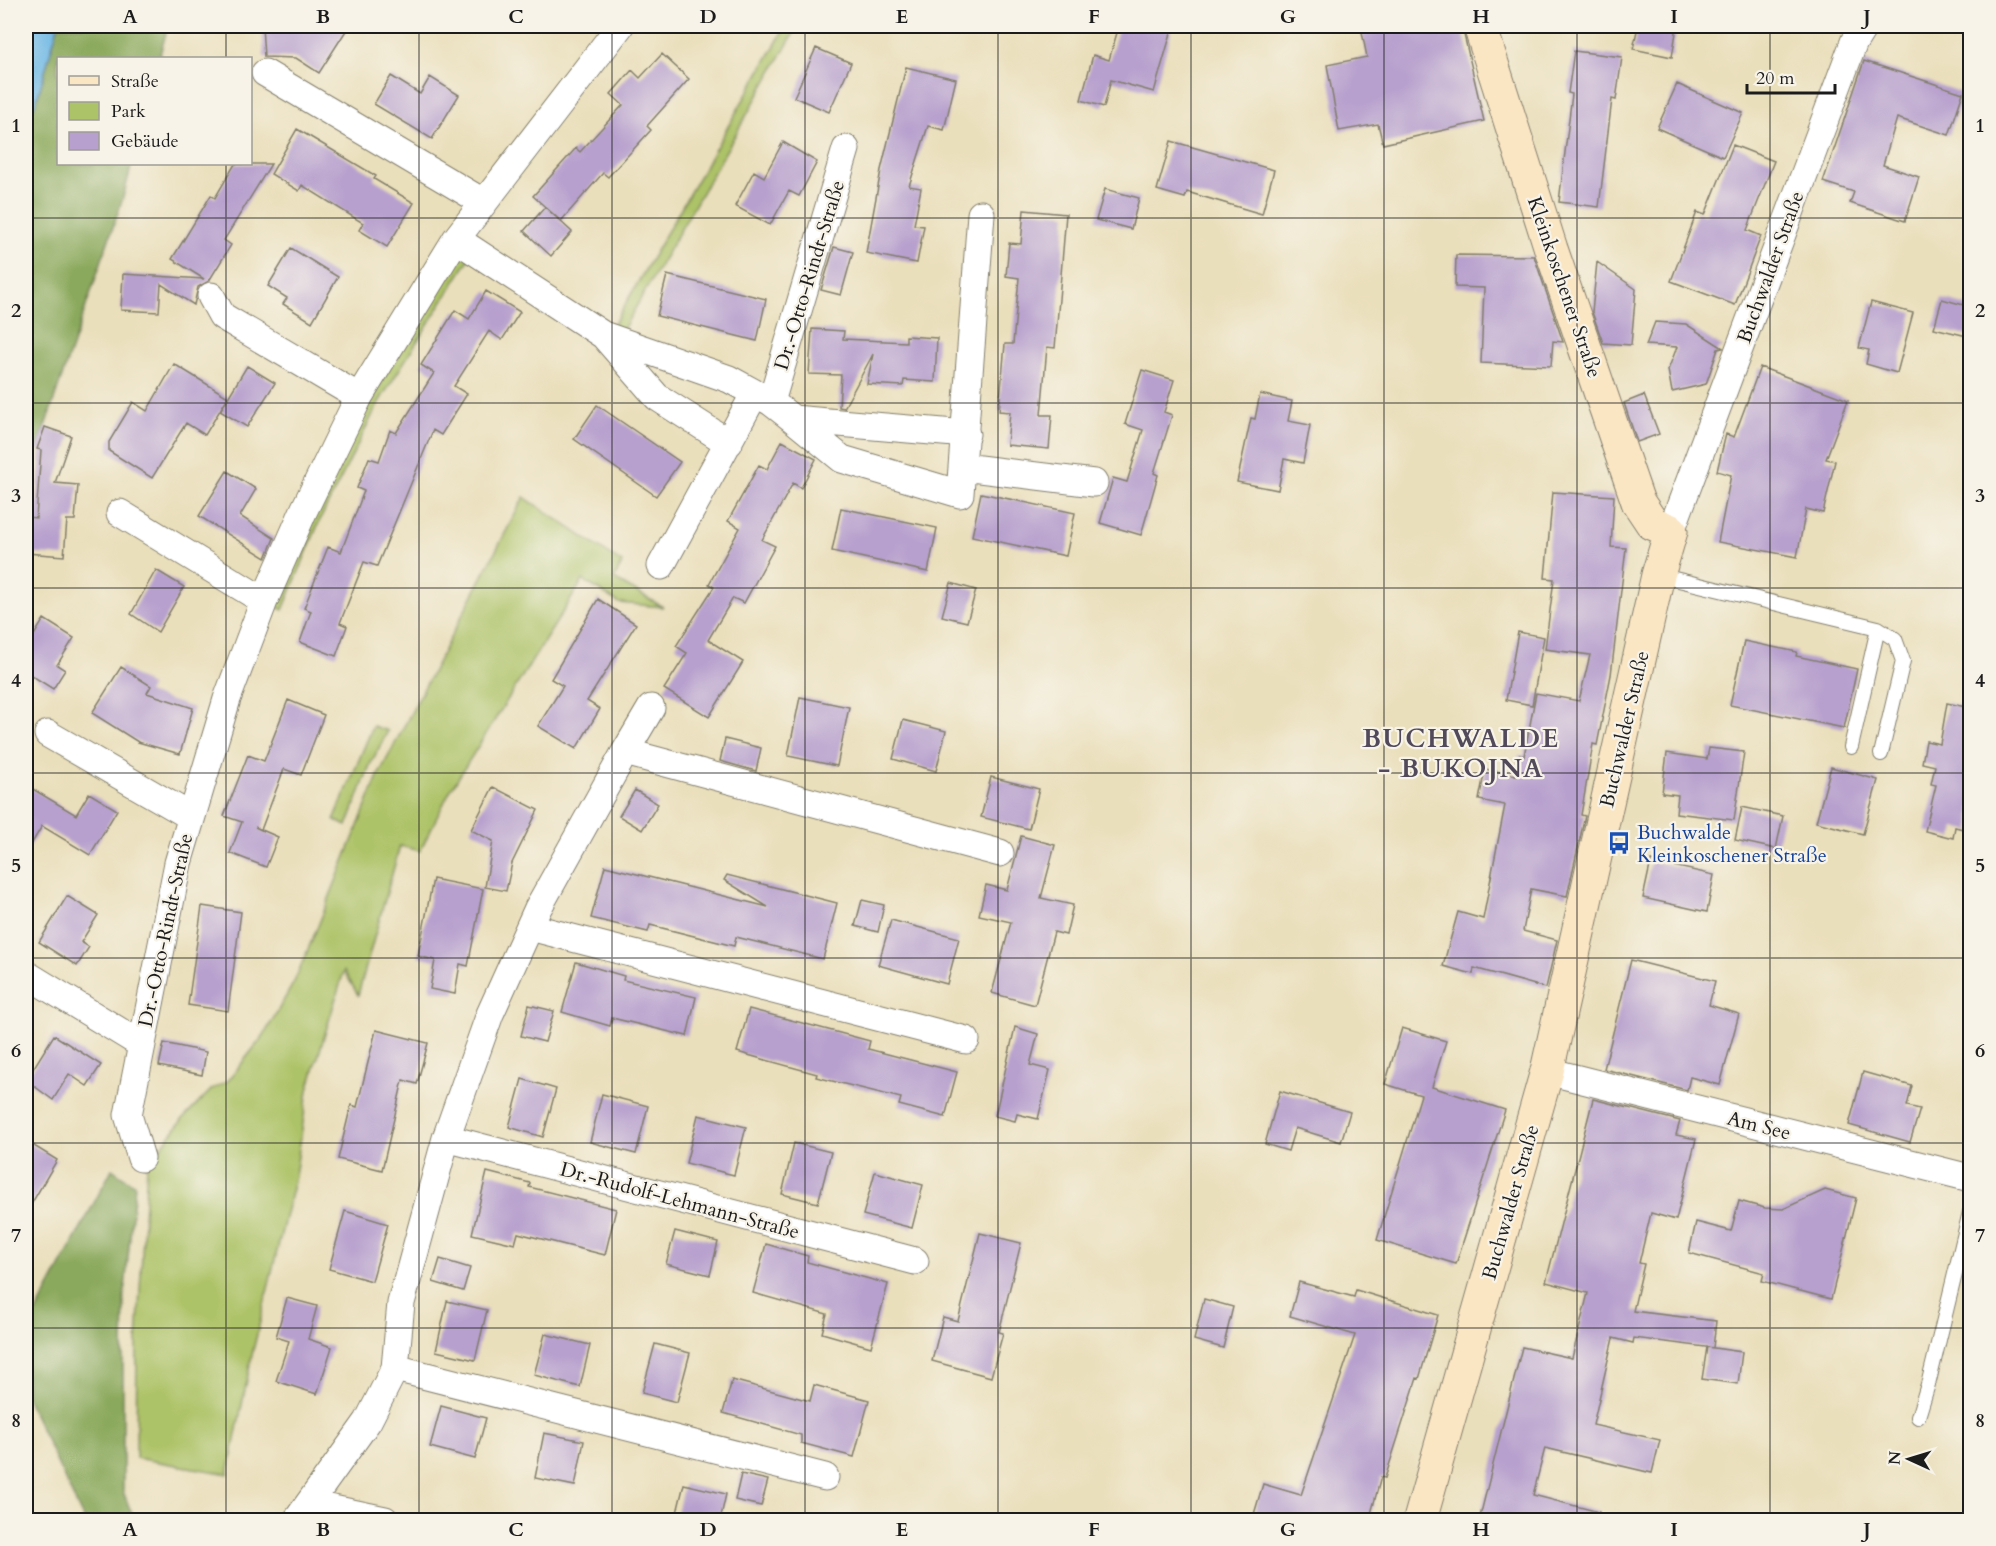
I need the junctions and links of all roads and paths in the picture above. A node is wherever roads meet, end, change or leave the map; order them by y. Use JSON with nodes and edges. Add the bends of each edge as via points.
{"nodes":[{"id":1,"x":620,"y":26,"type":"edge"},
{"id":2,"x":1480,"y":26,"type":"edge"},
{"id":3,"x":1864,"y":26,"type":"edge"},
{"id":4,"x":265,"y":73,"type":"dead end"},
{"id":5,"x":846,"y":149,"type":"dead end"},
{"id":6,"x":483,"y":202,"type":"junction"},
{"id":7,"x":981,"y":214,"type":"dead end"},
{"id":8,"x":456,"y":239,"type":"junction"},
{"id":9,"x":211,"y":296,"type":"dead end"},
{"id":10,"x":603,"y":335,"type":"junction"},
{"id":11,"x":359,"y":397,"type":"junction"},
{"id":12,"x":763,"y":398,"type":"junction"},
{"id":13,"x":793,"y":419,"type":"junction"},
{"id":14,"x":966,"y":434,"type":"junction"},
{"id":15,"x":729,"y":442,"type":"junction"},
{"id":16,"x":963,"y":467,"type":"junction"},
{"id":17,"x":1094,"y":483,"type":"dead end"},
{"id":18,"x":120,"y":513,"type":"dead end"},
{"id":19,"x":1671,"y":531,"type":"junction"},
{"id":20,"x":661,"y":566,"type":"dead end"},
{"id":21,"x":1658,"y":576,"type":"junction"},
{"id":22,"x":264,"y":601,"type":"junction"},
{"id":23,"x":1878,"y":628,"type":"junction"},
{"id":24,"x":651,"y":708,"type":"dead end"},
{"id":25,"x":48,"y":735,"type":"dead end"},
{"id":26,"x":1851,"y":747,"type":"dead end"},
{"id":27,"x":625,"y":753,"type":"junction"},
{"id":28,"x":1881,"y":754,"type":"dead end"},
{"id":29,"x":190,"y":816,"type":"junction"},
{"id":30,"x":1000,"y":853,"type":"dead end"},
{"id":31,"x":530,"y":927,"type":"junction"},
{"id":32,"x":26,"y":974,"type":"edge"},
{"id":33,"x":966,"y":1040,"type":"dead end"},
{"id":34,"x":142,"y":1046,"type":"junction"},
{"id":35,"x":1547,"y":1071,"type":"junction"},
{"id":36,"x":446,"y":1138,"type":"junction"},
{"id":37,"x":141,"y":1158,"type":"dead end"},
{"id":38,"x":1971,"y":1178,"type":"edge"},
{"id":39,"x":1971,"y":1212,"type":"edge"},
{"id":40,"x":915,"y":1261,"type":"dead end"},
{"id":41,"x":395,"y":1368,"type":"junction"},
{"id":42,"x":1918,"y":1417,"type":"dead end"},
{"id":43,"x":825,"y":1477,"type":"dead end"},
{"id":44,"x":303,"y":1512,"type":"edge"},
{"id":45,"x":384,"y":1521,"type":"edge"},
{"id":46,"x":1420,"y":1521,"type":"edge"}],
"edges":[{"from":1,"to":6,"type":"street","name":"Dr.-Otto-Rindt-Straße"},
{"from":2,"to":19,"type":"street","name":"Kleinkoschener Straße","via":[[1638,502],[1652,523]]},
{"from":3,"to":19,"type":"street","name":"Buchwalder Straße","via":[[1854,42]]},
{"from":4,"to":6,"type":"street"},
{"from":5,"to":12,"type":"street","name":"Dr.-Otto-Rindt-Straße"},
{"from":6,"to":8,"type":"street","name":"Dr.-Otto-Rindt-Straße"},
{"from":7,"to":14,"type":"street"},
{"from":8,"to":10,"type":"street"},
{"from":8,"to":11,"type":"street","name":"Dr.-Otto-Rindt-Straße"},
{"from":9,"to":11,"type":"street","via":[[222,316]]},
{"from":10,"to":12,"type":"street","via":[[729,379]]},
{"from":10,"to":15,"type":"street","via":[[657,397]]},
{"from":11,"to":22,"type":"street","name":"Dr.-Otto-Rindt-Straße"},
{"from":12,"to":13,"type":"street"},
{"from":12,"to":15,"type":"street","name":"Dr.-Otto-Rindt-Straße"},
{"from":13,"to":14,"type":"street"},
{"from":13,"to":16,"type":"street","via":[[842,459],[960,494]]},
{"from":14,"to":16,"type":"street"},
{"from":15,"to":20,"type":"street","name":"Dr.-Otto-Rindt-Straße"},
{"from":16,"to":17,"type":"street"},
{"from":18,"to":22,"type":"street"},
{"from":19,"to":21,"type":"street","name":"Buchwalder Straße"},
{"from":21,"to":23,"type":"lane"},
{"from":21,"to":35,"type":"street","name":"Buchwalder Straße"},
{"from":22,"to":29,"type":"street","name":"Dr.-Otto-Rindt-Straße","via":[[227,699]]},
{"from":23,"to":26,"type":"lane"},
{"from":23,"to":28,"type":"lane","via":[[1895,639],[1903,661]]},
{"from":24,"to":27,"type":"street"},
{"from":25,"to":29,"type":"street","name":"Dr.-Otto-Rindt-Straße"},
{"from":27,"to":30,"type":"street"},
{"from":27,"to":31,"type":"street"},
{"from":29,"to":34,"type":"street","name":"Dr.-Otto-Rindt-Straße","via":[[163,928]]},
{"from":31,"to":33,"type":"street"},
{"from":31,"to":36,"type":"street","via":[[490,1014]]},
{"from":32,"to":34,"type":"street","name":"Dr.-Otto-Rindt-Straße"},
{"from":34,"to":37,"type":"street","name":"Dr.-Otto-Rindt-Straße","via":[[128,1115]]},
{"from":35,"to":38,"type":"street","name":"Am See"},
{"from":35,"to":46,"type":"street","name":"Buchwalder Straße"},
{"from":36,"to":40,"type":"street","name":"Dr.-Rudolf-Lehmann-Straße"},
{"from":36,"to":41,"type":"street","via":[[401,1303]]},
{"from":39,"to":42,"type":"lane"},
{"from":41,"to":43,"type":"street"},
{"from":41,"to":44,"type":"street","via":[[368,1421]]},
{"from":44,"to":45,"type":"street"}]}
